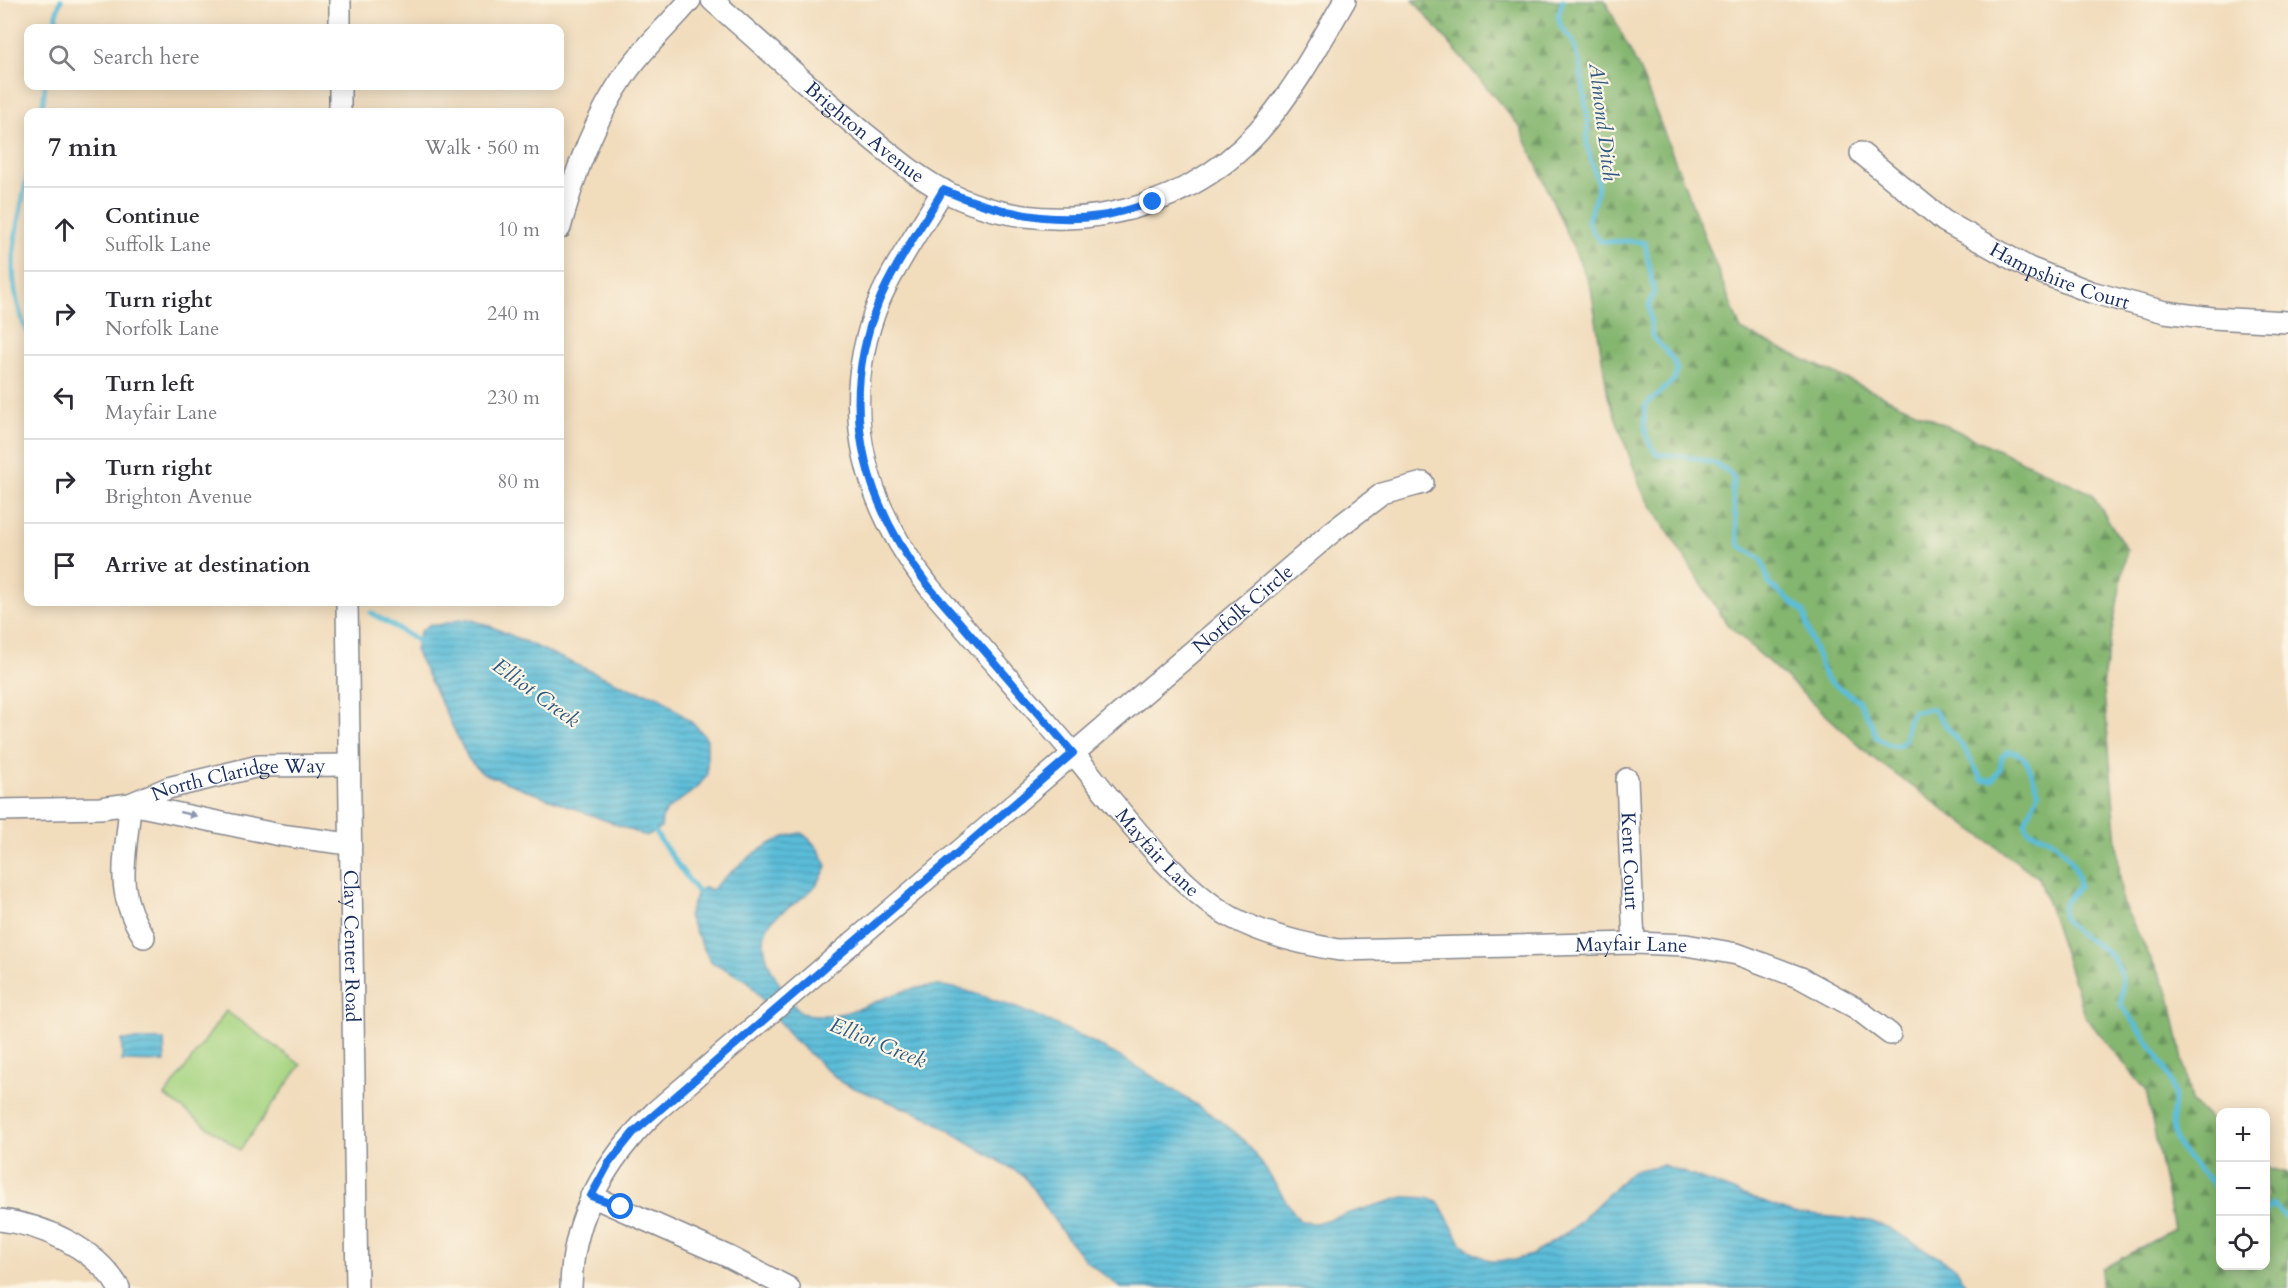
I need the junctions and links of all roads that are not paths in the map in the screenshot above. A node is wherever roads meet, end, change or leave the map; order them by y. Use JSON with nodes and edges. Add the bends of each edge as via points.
{"nodes":[{"id":1,"x":340,"y":0,"type":"edge"},
{"id":2,"x":690,"y":0,"type":"edge"},
{"id":3,"x":712,"y":0,"type":"edge"},
{"id":4,"x":1345,"y":0,"type":"edge"},
{"id":5,"x":340,"y":24,"type":"edge"},
{"id":6,"x":340,"y":90,"type":"edge"},
{"id":7,"x":340,"y":108,"type":"edge"},
{"id":8,"x":1860,"y":153,"type":"dead end"},
{"id":9,"x":943,"y":190,"type":"junction"},
{"id":10,"x":564,"y":214,"type":"edge"},
{"id":11,"x":2288,"y":322,"type":"edge"},
{"id":12,"x":1423,"y":483,"type":"dead end"},
{"id":13,"x":347,"y":606,"type":"edge"},
{"id":14,"x":1073,"y":753,"type":"junction"},
{"id":15,"x":349,"y":765,"type":"junction"},
{"id":16,"x":1627,"y":779,"type":"dead end"},
{"id":17,"x":130,"y":804,"type":"junction"},
{"id":18,"x":0,"y":810,"type":"edge"},
{"id":19,"x":349,"y":844,"type":"junction"},
{"id":20,"x":144,"y":937,"type":"dead end"},
{"id":21,"x":1634,"y":943,"type":"junction"},
{"id":22,"x":1890,"y":1034,"type":"dead end"},
{"id":23,"x":591,"y":1196,"type":"junction"},
{"id":24,"x":0,"y":1220,"type":"edge"},
{"id":25,"x":119,"y":1288,"type":"edge"},
{"id":26,"x":357,"y":1288,"type":"edge"},
{"id":27,"x":571,"y":1288,"type":"edge"},
{"id":28,"x":789,"y":1288,"type":"edge"}],
"edges":[{"from":1,"to":5,"type":"street"},
{"from":2,"to":10,"type":"street","via":[[626,73],[578,166]]},
{"from":3,"to":9,"type":"street","name":"Brighton Avenue","via":[[910,170]]},
{"from":4,"to":9,"type":"street","name":"Brighton Avenue","via":[[1283,100],[1257,133],[1230,159],[1191,185],[1132,208],[1070,218],[998,210]]},
{"from":6,"to":7,"type":"street"},
{"from":8,"to":11,"type":"street","name":"Hampshire Court","via":[[1944,221],[2029,268],[2091,292],[2165,312]]},
{"from":9,"to":14,"type":"street","name":"Mayfair Lane","via":[[880,299],[860,363],[860,430],[869,480],[885,520],[911,563]]},
{"from":12,"to":14,"type":"street","name":"Norfolk Circle","via":[[1382,494],[1372,501]]},
{"from":13,"to":15,"type":"street","name":"Clay Center Road"},
{"from":14,"to":21,"type":"street","name":"Mayfair Lane","via":[[1200,894],[1230,916],[1266,932],[1305,945],[1339,950]]},
{"from":14,"to":23,"type":"street","name":"Norfolk Circle","via":[[633,1133],[609,1163]]},
{"from":15,"to":17,"type":"street","name":"North Claridge Way","via":[[259,766],[168,788]]},
{"from":15,"to":19,"type":"street","name":"Clay Center Road"},
{"from":16,"to":21,"type":"street","name":"Kent Court"},
{"from":17,"to":18,"type":"street","name":"North Claridge Way","via":[[69,810]]},
{"from":17,"to":19,"type":"street","name":"North Claridge Way","one_way":true,"via":[[280,836]]},
{"from":17,"to":20,"type":"street","via":[[123,892]]},
{"from":19,"to":26,"type":"street","name":"Clay Center Road"},
{"from":21,"to":22,"type":"street","name":"Mayfair Lane","via":[[1686,945],[1737,954],[1801,978],[1856,1008]]},
{"from":23,"to":27,"type":"street","name":"Norfolk Circle","via":[[579,1230]]},
{"from":23,"to":28,"type":"street"},
{"from":24,"to":25,"type":"street","via":[[37,1228],[75,1245],[104,1269]]}]}
